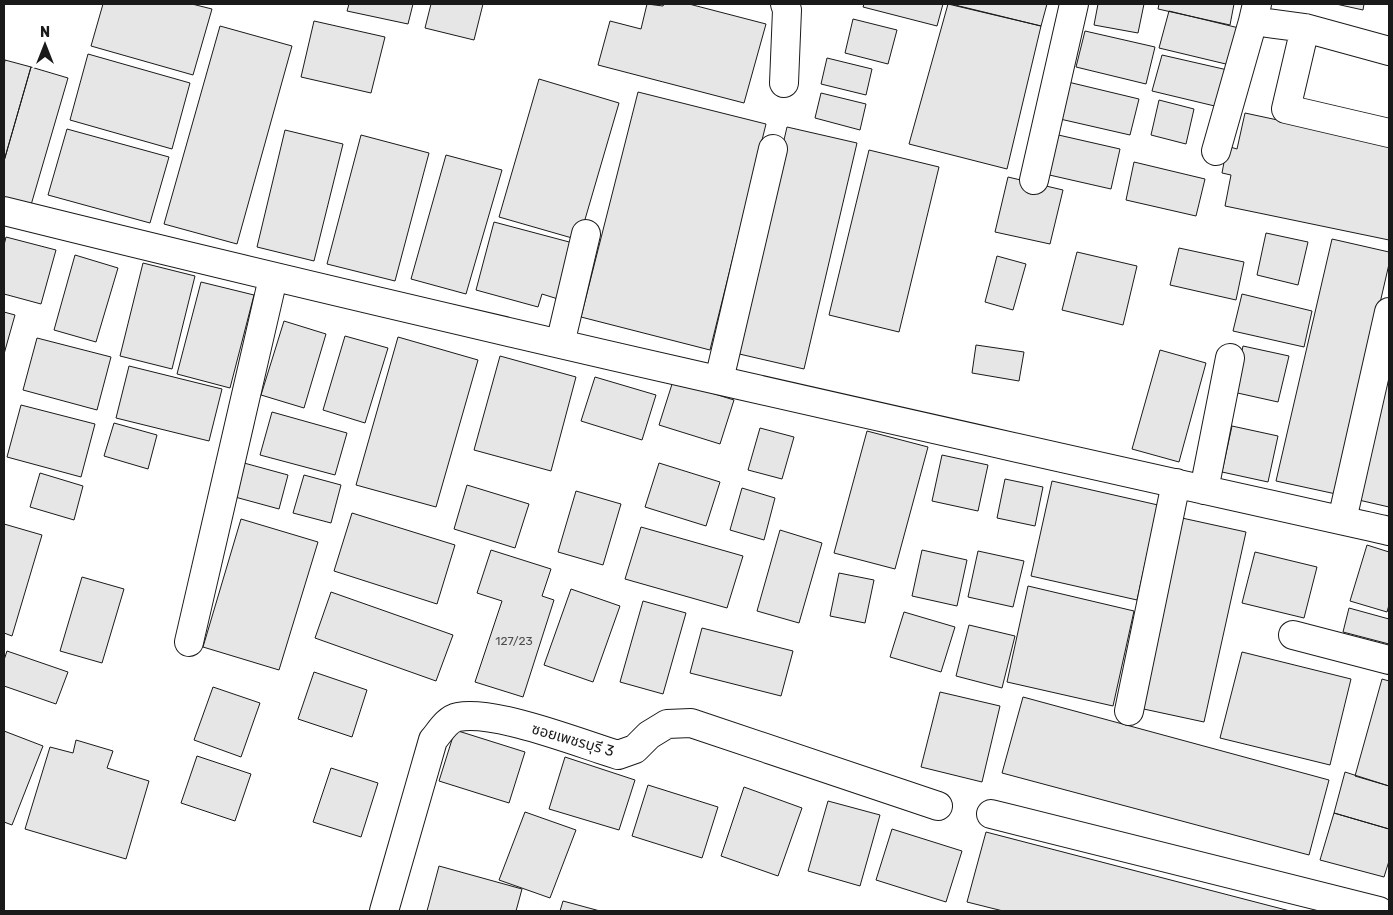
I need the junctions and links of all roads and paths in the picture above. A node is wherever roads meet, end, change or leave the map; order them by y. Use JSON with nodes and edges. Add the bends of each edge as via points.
{"nodes":[{"id":1,"x":785,"y":4,"type":"edge"},
{"id":2,"x":1074,"y":4,"type":"edge"},
{"id":3,"x":1255,"y":12,"type":"edge"},
{"id":4,"x":1305,"y":28,"type":"junction"},
{"id":5,"x":1389,"y":51,"type":"edge"},
{"id":6,"x":784,"y":83,"type":"dead end"},
{"id":7,"x":1389,"y":133,"type":"edge"},
{"id":8,"x":772,"y":149,"type":"dead end"},
{"id":9,"x":1216,"y":151,"type":"dead end"},
{"id":10,"x":1034,"y":180,"type":"dead end"},
{"id":11,"x":4,"y":211,"type":"edge"},
{"id":12,"x":586,"y":234,"type":"dead end"},
{"id":13,"x":273,"y":278,"type":"junction"},
{"id":14,"x":1389,"y":312,"type":"edge"},
{"id":15,"x":560,"y":344,"type":"junction"},
{"id":16,"x":1230,"y":358,"type":"dead end"},
{"id":17,"x":719,"y":380,"type":"junction"},
{"id":18,"x":1176,"y":483,"type":"junction"},
{"id":19,"x":1204,"y":490,"type":"junction"},
{"id":20,"x":1342,"y":520,"type":"junction"},
{"id":21,"x":1389,"y":530,"type":"edge"},
{"id":22,"x":1293,"y":635,"type":"dead end"},
{"id":23,"x":189,"y":642,"type":"dead end"},
{"id":24,"x":1389,"y":660,"type":"edge"},
{"id":25,"x":1128,"y":711,"type":"dead end"},
{"id":26,"x":938,"y":806,"type":"dead end"},
{"id":27,"x":991,"y":814,"type":"dead end"},
{"id":28,"x":384,"y":911,"type":"edge"},
{"id":29,"x":1379,"y":911,"type":"edge"}],
"edges":[{"from":1,"to":6,"type":"street"},
{"from":2,"to":10,"type":"street"},
{"from":3,"to":4,"type":"street"},
{"from":3,"to":9,"type":"street"},
{"from":4,"to":5,"type":"street"},
{"from":4,"to":7,"type":"street","via":[[1286,109]]},
{"from":8,"to":17,"type":"street"},
{"from":11,"to":13,"type":"street"},
{"from":12,"to":15,"type":"street"},
{"from":13,"to":15,"type":"street"},
{"from":13,"to":23,"type":"street"},
{"from":14,"to":20,"type":"street"},
{"from":15,"to":17,"type":"street"},
{"from":16,"to":19,"type":"street"},
{"from":17,"to":18,"type":"street"},
{"from":18,"to":19,"type":"street"},
{"from":18,"to":25,"type":"street"},
{"from":19,"to":20,"type":"street"},
{"from":20,"to":21,"type":"street"},
{"from":22,"to":24,"type":"street"},
{"from":26,"to":28,"type":"street","name":"ซอยเพชรบุรี 3","via":[[691,723],[666,724],[635,749],[618,755],[496,718],[457,717],[446,723],[433,740]]},
{"from":27,"to":29,"type":"street"}]}
